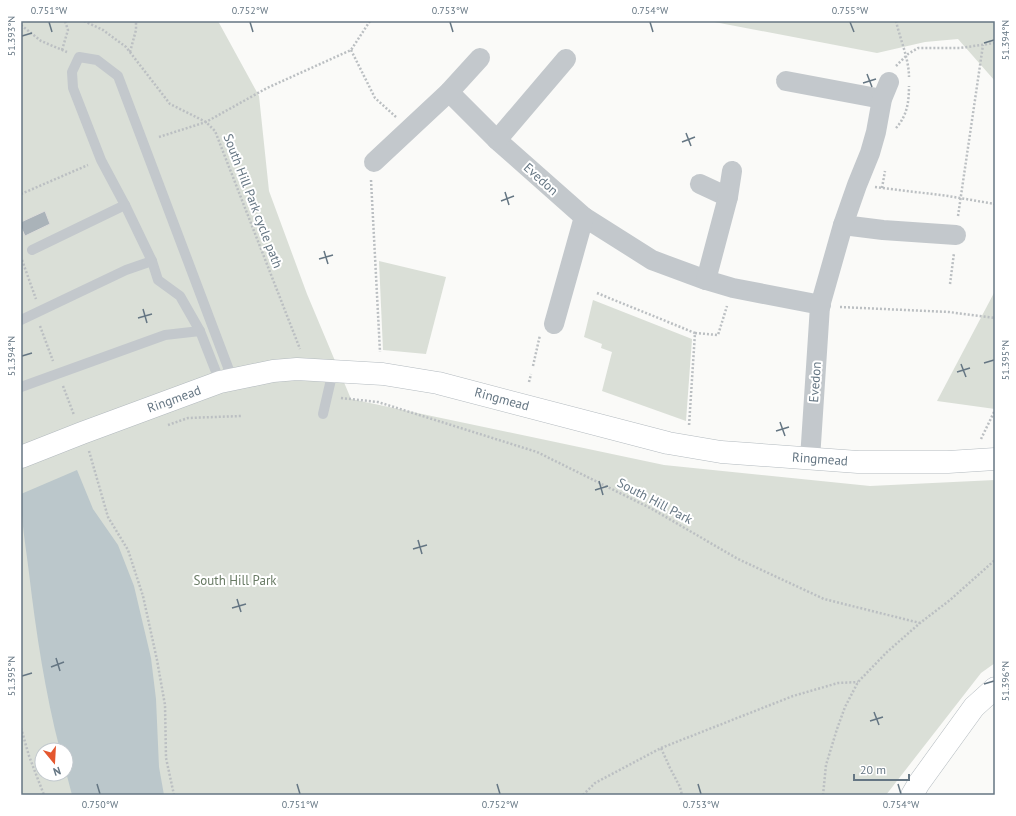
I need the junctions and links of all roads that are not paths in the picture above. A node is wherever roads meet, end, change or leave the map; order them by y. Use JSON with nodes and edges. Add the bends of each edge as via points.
{"nodes":[{"id":1,"x":480,"y":58,"type":"dead end"},
{"id":2,"x":566,"y":59,"type":"dead end"},
{"id":3,"x":786,"y":81,"type":"dead end"},
{"id":4,"x":449,"y":92,"type":"junction"},
{"id":5,"x":497,"y":140,"type":"junction"},
{"id":6,"x":374,"y":162,"type":"road end"},
{"id":7,"x":732,"y":171,"type":"dead end"},
{"id":8,"x":700,"y":184,"type":"dead end"},
{"id":9,"x":728,"y":197,"type":"junction"},
{"id":10,"x":125,"y":205,"type":"junction"},
{"id":11,"x":584,"y":218,"type":"junction"},
{"id":12,"x":843,"y":225,"type":"junction"},
{"id":13,"x":956,"y":235,"type":"road end"},
{"id":14,"x":32,"y":250,"type":"dead end"},
{"id":15,"x":152,"y":261,"type":"junction"},
{"id":16,"x":706,"y":280,"type":"junction"},
{"id":17,"x":820,"y":306,"type":"junction"},
{"id":18,"x":21,"y":320,"type":"edge"},
{"id":19,"x":554,"y":324,"type":"road end"},
{"id":20,"x":200,"y":331,"type":"junction"},
{"id":21,"x":333,"y":371,"type":"junction"},
{"id":22,"x":226,"y":380,"type":"junction"},
{"id":23,"x":21,"y":387,"type":"edge"},
{"id":24,"x":323,"y":414,"type":"dead end"},
{"id":25,"x":21,"y":457,"type":"edge"},
{"id":26,"x":810,"y":459,"type":"junction"},
{"id":27,"x":995,"y":459,"type":"edge"},
{"id":28,"x":995,"y":688,"type":"edge"},
{"id":29,"x":912,"y":795,"type":"edge"}],
"edges":[{"from":1,"to":4,"type":"street"},
{"from":2,"to":5,"type":"street"},
{"from":3,"to":12,"type":"street","name":"Evedon","via":[[885,91],[870,153]]},
{"from":4,"to":5,"type":"street","name":"Evedon"},
{"from":4,"to":6,"type":"street"},
{"from":5,"to":11,"type":"street","name":"Evedon"},
{"from":7,"to":9,"type":"street"},
{"from":8,"to":9,"type":"street"},
{"from":9,"to":16,"type":"street"},
{"from":10,"to":14,"type":"lane"},
{"from":10,"to":15,"type":"lane"},
{"from":10,"to":22,"type":"lane","via":[[101,160],[73,88],[72,72],[79,57],[97,60],[118,76]]},
{"from":11,"to":16,"type":"street","name":"Evedon","via":[[652,260]]},
{"from":11,"to":19,"type":"street"},
{"from":12,"to":13,"type":"street"},
{"from":12,"to":17,"type":"street","name":"Evedon"},
{"from":15,"to":18,"type":"lane","via":[[126,270]]},
{"from":15,"to":20,"type":"lane","via":[[158,280],[180,296]]},
{"from":16,"to":17,"type":"street","name":"Evedon"},
{"from":17,"to":26,"type":"street","name":"Evedon"},
{"from":20,"to":22,"type":"lane"},
{"from":20,"to":23,"type":"lane","via":[[165,335]]},
{"from":21,"to":22,"type":"street","name":"Ringmead","via":[[297,369]]},
{"from":21,"to":24,"type":"lane"},
{"from":21,"to":26,"type":"street","name":"Ringmead","via":[[383,374],[438,383],[668,443],[721,452]]},
{"from":22,"to":25,"type":"street","name":"Ringmead"},
{"from":26,"to":27,"type":"street","name":"Ringmead","via":[[858,462]]},
{"from":28,"to":29,"type":"street","via":[[974,707]]}]}
